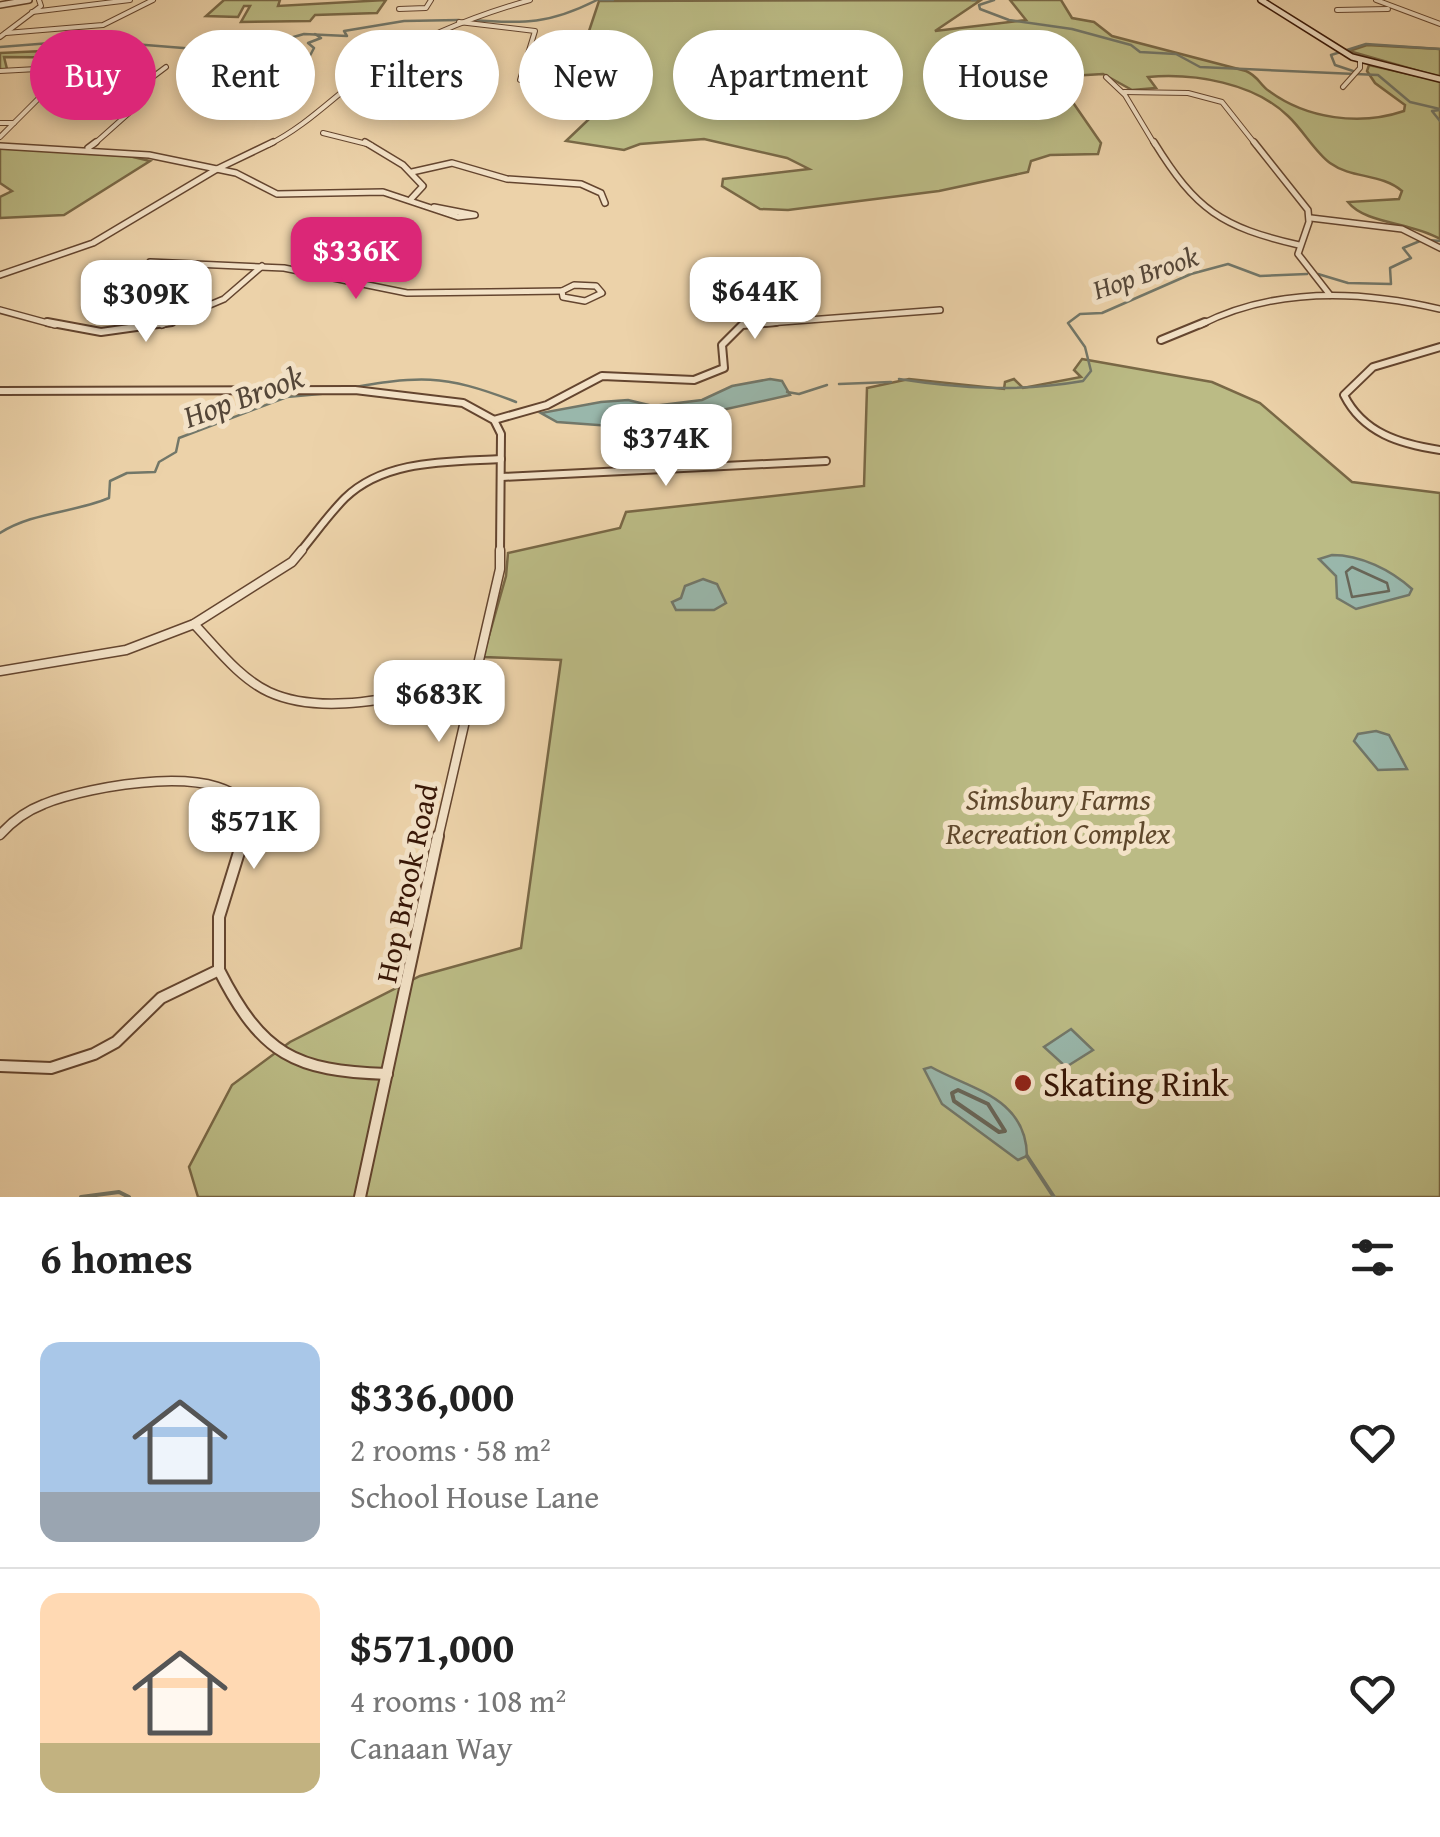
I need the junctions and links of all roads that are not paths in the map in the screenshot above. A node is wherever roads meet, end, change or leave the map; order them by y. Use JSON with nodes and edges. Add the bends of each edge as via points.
{"nodes":[{"id":1,"x":29,"y":0,"type":"edge"},
{"id":2,"x":39,"y":0,"type":"edge"},
{"id":3,"x":130,"y":0,"type":"edge"},
{"id":4,"x":152,"y":0,"type":"edge"},
{"id":5,"x":431,"y":0,"type":"edge"},
{"id":6,"x":530,"y":0,"type":"edge"},
{"id":7,"x":1261,"y":0,"type":"edge"},
{"id":8,"x":1376,"y":0,"type":"edge"},
{"id":9,"x":511,"y":2,"type":"edge"},
{"id":10,"x":2,"y":4,"type":"edge"},
{"id":11,"x":1392,"y":8,"type":"junction"},
{"id":12,"x":399,"y":9,"type":"dead end"},
{"id":13,"x":1337,"y":10,"type":"dead end"},
{"id":14,"x":32,"y":12,"type":"junction"},
{"id":15,"x":459,"y":22,"type":"junction"},
{"id":16,"x":1440,"y":24,"type":"edge"},
{"id":17,"x":527,"y":30,"type":"edge"},
{"id":18,"x":1440,"y":33,"type":"edge"},
{"id":19,"x":3,"y":35,"type":"edge"},
{"id":20,"x":1360,"y":60,"type":"junction"},
{"id":21,"x":166,"y":67,"type":"dead end"},
{"id":22,"x":0,"y":71,"type":"edge"},
{"id":23,"x":1106,"y":77,"type":"dead end"},
{"id":24,"x":1440,"y":79,"type":"edge"},
{"id":25,"x":1343,"y":87,"type":"dead end"},
{"id":26,"x":1124,"y":92,"type":"junction"},
{"id":27,"x":0,"y":123,"type":"edge"},
{"id":28,"x":14,"y":123,"type":"junction"},
{"id":29,"x":322,"y":133,"type":"dead end"},
{"id":30,"x":0,"y":137,"type":"edge"},
{"id":31,"x":0,"y":146,"type":"edge"},
{"id":32,"x":88,"y":148,"type":"junction"},
{"id":33,"x":216,"y":170,"type":"junction"},
{"id":34,"x":412,"y":172,"type":"junction"},
{"id":35,"x":412,"y":198,"type":"junction"},
{"id":36,"x":605,"y":203,"type":"dead end"},
{"id":37,"x":434,"y":207,"type":"junction"},
{"id":38,"x":1310,"y":218,"type":"junction"},
{"id":39,"x":1299,"y":245,"type":"junction"},
{"id":40,"x":1440,"y":248,"type":"edge"},
{"id":41,"x":150,"y":262,"type":"dead end"},
{"id":42,"x":262,"y":266,"type":"junction"},
{"id":43,"x":0,"y":275,"type":"edge"},
{"id":44,"x":562,"y":291,"type":"junction"},
{"id":45,"x":1330,"y":295,"type":"junction"},
{"id":46,"x":1440,"y":309,"type":"edge"},
{"id":47,"x":0,"y":310,"type":"edge"},
{"id":48,"x":940,"y":310,"type":"dead end"},
{"id":49,"x":1161,"y":340,"type":"dead end"},
{"id":50,"x":1440,"y":347,"type":"edge"},
{"id":51,"x":0,"y":391,"type":"edge"},
{"id":52,"x":494,"y":420,"type":"junction"},
{"id":53,"x":1440,"y":450,"type":"edge"},
{"id":54,"x":502,"y":459,"type":"junction"},
{"id":55,"x":826,"y":461,"type":"dead end"},
{"id":56,"x":502,"y":476,"type":"junction"},
{"id":57,"x":194,"y":624,"type":"junction"},
{"id":58,"x":0,"y":671,"type":"edge"},
{"id":59,"x":471,"y":684,"type":"junction"},
{"id":60,"x":0,"y":834,"type":"edge"},
{"id":61,"x":219,"y":970,"type":"junction"},
{"id":62,"x":0,"y":1066,"type":"edge"},
{"id":63,"x":388,"y":1074,"type":"junction"},
{"id":64,"x":360,"y":1197,"type":"edge"}],
"edges":[{"from":1,"to":10,"type":"street"},
{"from":2,"to":14,"type":"street"},
{"from":3,"to":14,"type":"street"},
{"from":4,"to":19,"type":"street","via":[[120,20]]},
{"from":5,"to":12,"type":"street","via":[[426,8]]},
{"from":6,"to":9,"type":"street"},
{"from":7,"to":20,"type":"main road"},
{"from":8,"to":11,"type":"street"},
{"from":9,"to":15,"type":"street"},
{"from":11,"to":13,"type":"street"},
{"from":11,"to":16,"type":"street"},
{"from":14,"to":19,"type":"street"},
{"from":15,"to":17,"type":"street"},
{"from":15,"to":33,"type":"street","via":[[360,76],[294,132]]},
{"from":16,"to":18,"type":"street"},
{"from":20,"to":24,"type":"main road"},
{"from":20,"to":25,"type":"street"},
{"from":21,"to":32,"type":"street","via":[[138,88],[117,127]]},
{"from":22,"to":28,"type":"street","via":[[38,69],[58,79]]},
{"from":23,"to":26,"type":"street"},
{"from":26,"to":38,"type":"street","via":[[1188,93],[1227,105]]},
{"from":26,"to":39,"type":"street","via":[[1196,206],[1242,232]]},
{"from":27,"to":28,"type":"street"},
{"from":28,"to":30,"type":"street"},
{"from":29,"to":34,"type":"street","via":[[358,138]]},
{"from":31,"to":32,"type":"street"},
{"from":32,"to":33,"type":"street"},
{"from":33,"to":35,"type":"street","via":[[238,173],[280,195],[379,192]]},
{"from":33,"to":43,"type":"street","via":[[93,243]]},
{"from":34,"to":35,"type":"street","via":[[423,189]]},
{"from":34,"to":36,"type":"street","via":[[450,163],[506,179],[581,184],[595,188]]},
{"from":35,"to":37,"type":"street"},
{"from":37,"to":37,"type":"street","via":[[462,221],[475,215],[458,208]]},
{"from":38,"to":39,"type":"street"},
{"from":38,"to":40,"type":"street","via":[[1390,226]]},
{"from":39,"to":45,"type":"street","via":[[1302,262]]},
{"from":41,"to":42,"type":"street"},
{"from":42,"to":44,"type":"street","via":[[407,293]]},
{"from":42,"to":47,"type":"street","via":[[223,302],[125,330],[75,330]]},
{"from":44,"to":44,"type":"street","via":[[578,302],[602,293],[586,284]]},
{"from":45,"to":46,"type":"street"},
{"from":45,"to":49,"type":"street","via":[[1249,306]]},
{"from":48,"to":52,"type":"street","via":[[742,325],[722,346],[724,368],[710,378],[603,376],[551,404]]},
{"from":50,"to":53,"type":"street","via":[[1400,354],[1358,378],[1344,395],[1356,418],[1382,434]]},
{"from":51,"to":52,"type":"street","via":[[342,389],[439,398]]},
{"from":52,"to":54,"type":"street","name":"Hop Brook Road"},
{"from":54,"to":56,"type":"street","name":"Hop Brook Road"},
{"from":54,"to":57,"type":"street","via":[[428,463],[363,482],[292,562]]},
{"from":55,"to":56,"type":"street"},
{"from":56,"to":59,"type":"street","name":"Hop Brook Road","via":[[500,569]]},
{"from":57,"to":58,"type":"street","via":[[126,650]]},
{"from":57,"to":59,"type":"street","via":[[280,696],[335,699]]},
{"from":59,"to":63,"type":"street","name":"Hop Brook Road"},
{"from":60,"to":61,"type":"street","via":[[34,808],[66,796],[199,782],[240,795],[250,816],[219,917]]},
{"from":61,"to":62,"type":"street","via":[[161,998],[94,1054],[52,1068]]},
{"from":61,"to":63,"type":"street","via":[[271,1042],[305,1066]]},
{"from":63,"to":64,"type":"street","name":"Hop Brook Road"}]}
